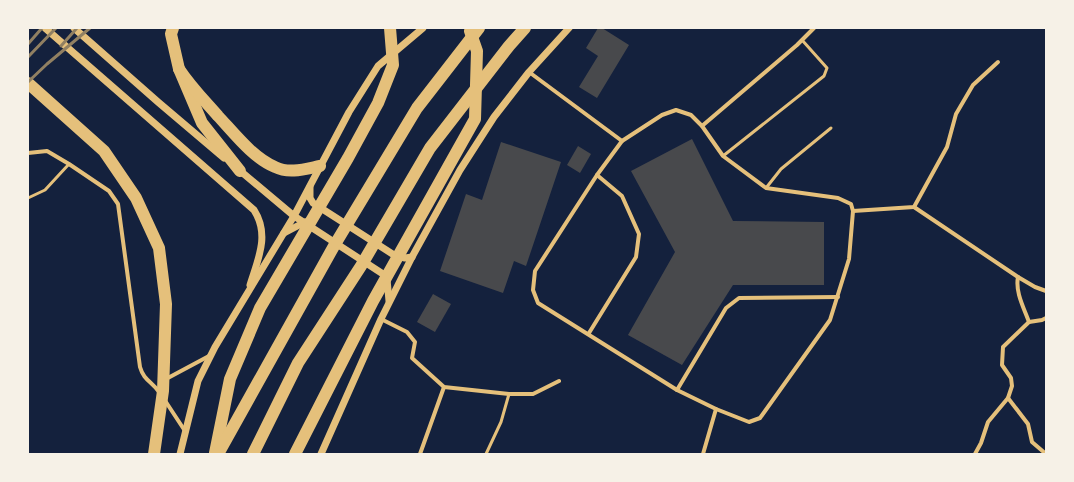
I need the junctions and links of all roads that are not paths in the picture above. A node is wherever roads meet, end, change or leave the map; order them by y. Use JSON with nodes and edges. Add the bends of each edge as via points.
{"nodes":[{"id":1,"x":45,"y":28,"type":"edge"},
{"id":2,"x":74,"y":28,"type":"edge"},
{"id":3,"x":390,"y":28,"type":"edge"},
{"id":4,"x":423,"y":28,"type":"edge"},
{"id":5,"x":469,"y":28,"type":"edge"},
{"id":6,"x":479,"y":28,"type":"edge"},
{"id":7,"x":525,"y":28,"type":"edge"},
{"id":8,"x":569,"y":28,"type":"edge"},
{"id":9,"x":814,"y":28,"type":"edge"},
{"id":10,"x":172,"y":31,"type":"edge"},
{"id":11,"x":802,"y":40,"type":"junction"},
{"id":12,"x":998,"y":62,"type":"dead end"},
{"id":13,"x":179,"y":69,"type":"junction"},
{"id":14,"x":529,"y":72,"type":"junction"},
{"id":15,"x":28,"y":83,"type":"edge"},
{"id":16,"x":702,"y":126,"type":"junction"},
{"id":17,"x":831,"y":128,"type":"dead end"},
{"id":18,"x":622,"y":141,"type":"junction"},
{"id":19,"x":28,"y":153,"type":"edge"},
{"id":20,"x":723,"y":156,"type":"junction"},
{"id":21,"x":69,"y":164,"type":"junction"},
{"id":22,"x":320,"y":166,"type":"junction"},
{"id":23,"x":240,"y":171,"type":"junction"},
{"id":24,"x":597,"y":175,"type":"junction"},
{"id":25,"x":310,"y":187,"type":"junction"},
{"id":26,"x":766,"y":188,"type":"junction"},
{"id":27,"x":28,"y":198,"type":"edge"},
{"id":28,"x":914,"y":207,"type":"junction"},
{"id":29,"x":853,"y":211,"type":"junction"},
{"id":30,"x":294,"y":216,"type":"junction"},
{"id":31,"x":305,"y":222,"type":"junction"},
{"id":32,"x":284,"y":233,"type":"junction"},
{"id":33,"x":412,"y":257,"type":"junction"},
{"id":34,"x":1018,"y":277,"type":"junction"},
{"id":35,"x":1046,"y":291,"type":"edge"},
{"id":36,"x":246,"y":296,"type":"junction"},
{"id":37,"x":838,"y":297,"type":"junction"},
{"id":38,"x":388,"y":303,"type":"junction"},
{"id":39,"x":1046,"y":318,"type":"edge"},
{"id":40,"x":380,"y":319,"type":"junction"},
{"id":41,"x":1029,"y":322,"type":"junction"},
{"id":42,"x":589,"y":334,"type":"junction"},
{"id":43,"x":210,"y":355,"type":"junction"},
{"id":44,"x":559,"y":381,"type":"dead end"},
{"id":45,"x":155,"y":385,"type":"junction"},
{"id":46,"x":444,"y":387,"type":"junction"},
{"id":47,"x":677,"y":390,"type":"junction"},
{"id":48,"x":509,"y":394,"type":"junction"},
{"id":49,"x":1008,"y":398,"type":"junction"},
{"id":50,"x":716,"y":409,"type":"junction"},
{"id":51,"x":185,"y":431,"type":"junction"},
{"id":52,"x":154,"y":454,"type":"edge"},
{"id":53,"x":180,"y":454,"type":"edge"},
{"id":54,"x":214,"y":454,"type":"edge"},
{"id":55,"x":218,"y":454,"type":"edge"},
{"id":56,"x":253,"y":454,"type":"edge"},
{"id":57,"x":295,"y":454,"type":"edge"},
{"id":58,"x":321,"y":454,"type":"edge"},
{"id":59,"x":420,"y":454,"type":"edge"},
{"id":60,"x":486,"y":454,"type":"edge"},
{"id":61,"x":703,"y":454,"type":"edge"},
{"id":62,"x":975,"y":454,"type":"edge"},
{"id":63,"x":1046,"y":454,"type":"edge"}],
"edges":[{"from":1,"to":36,"type":"street","via":[[254,210],[263,233]]},
{"from":2,"to":23,"type":"street"},
{"from":3,"to":54,"type":"highway","via":[[393,65],[378,103],[260,308],[230,379]]},
{"from":4,"to":22,"type":"street","via":[[378,66],[349,112]]},
{"from":5,"to":57,"type":"highway","via":[[478,51],[475,120],[373,301]]},
{"from":6,"to":55,"type":"highway","via":[[413,115],[334,246]]},
{"from":7,"to":56,"type":"highway","via":[[430,148],[361,266],[298,363]]},
{"from":8,"to":14,"type":"street"},
{"from":9,"to":11,"type":"street"},
{"from":10,"to":13,"type":"highway"},
{"from":11,"to":16,"type":"street"},
{"from":11,"to":20,"type":"lane","via":[[826,68],[824,76]]},
{"from":12,"to":28,"type":"street","via":[[973,85],[956,114],[947,147]]},
{"from":13,"to":22,"type":"highway","via":[[192,88],[258,157],[275,168],[290,171]]},
{"from":13,"to":23,"type":"highway","via":[[202,123]]},
{"from":14,"to":18,"type":"street"},
{"from":14,"to":33,"type":"street","via":[[494,117],[460,170]]},
{"from":15,"to":52,"type":"highway","via":[[104,151],[136,198],[160,248],[166,304],[163,391]]},
{"from":16,"to":18,"type":"street","via":[[691,115],[676,110],[662,115]]},
{"from":16,"to":20,"type":"street"},
{"from":17,"to":26,"type":"lane","via":[[781,169]]},
{"from":18,"to":24,"type":"street"},
{"from":19,"to":21,"type":"street","via":[[47,151]]},
{"from":20,"to":26,"type":"street"},
{"from":21,"to":27,"type":"lane","via":[[45,190]]},
{"from":21,"to":45,"type":"street","via":[[109,191],[118,204],[140,367],[142,375]]},
{"from":22,"to":25,"type":"street"},
{"from":23,"to":30,"type":"street"},
{"from":24,"to":42,"type":"street","via":[[622,196],[639,234],[636,257]]},
{"from":24,"to":42,"type":"street","via":[[534,271],[533,290],[538,303]]},
{"from":25,"to":30,"type":"street"},
{"from":25,"to":33,"type":"street","via":[[310,198],[313,203],[394,255]]},
{"from":26,"to":29,"type":"street","via":[[838,198],[851,204]]},
{"from":28,"to":29,"type":"street"},
{"from":28,"to":34,"type":"street"},
{"from":29,"to":37,"type":"street","via":[[849,259]]},
{"from":30,"to":31,"type":"street"},
{"from":30,"to":32,"type":"street"},
{"from":31,"to":32,"type":"street"},
{"from":31,"to":38,"type":"street","via":[[383,274],[387,279]]},
{"from":32,"to":36,"type":"street"},
{"from":33,"to":38,"type":"street"},
{"from":34,"to":35,"type":"street"},
{"from":34,"to":41,"type":"street","via":[[1017,284]]},
{"from":36,"to":43,"type":"street"},
{"from":37,"to":47,"type":"street","via":[[739,298],[726,308]]},
{"from":37,"to":50,"type":"street","via":[[830,320],[760,418],[749,422]]},
{"from":38,"to":40,"type":"street"},
{"from":39,"to":41,"type":"street"},
{"from":40,"to":46,"type":"street","via":[[407,332],[415,342],[412,358]]},
{"from":40,"to":58,"type":"street"},
{"from":41,"to":49,"type":"street","via":[[1003,347],[1002,365],[1011,378],[1012,386]]},
{"from":42,"to":47,"type":"street"},
{"from":43,"to":45,"type":"street"},
{"from":43,"to":51,"type":"street","via":[[198,381]]},
{"from":44,"to":48,"type":"street","via":[[533,394]]},
{"from":45,"to":51,"type":"street"},
{"from":46,"to":48,"type":"street"},
{"from":46,"to":59,"type":"street"},
{"from":47,"to":50,"type":"street"},
{"from":48,"to":60,"type":"lane","via":[[501,422]]},
{"from":49,"to":62,"type":"street","via":[[988,422]]},
{"from":49,"to":63,"type":"street","via":[[1028,424],[1032,442]]},
{"from":50,"to":61,"type":"street"},
{"from":51,"to":53,"type":"street"}]}
